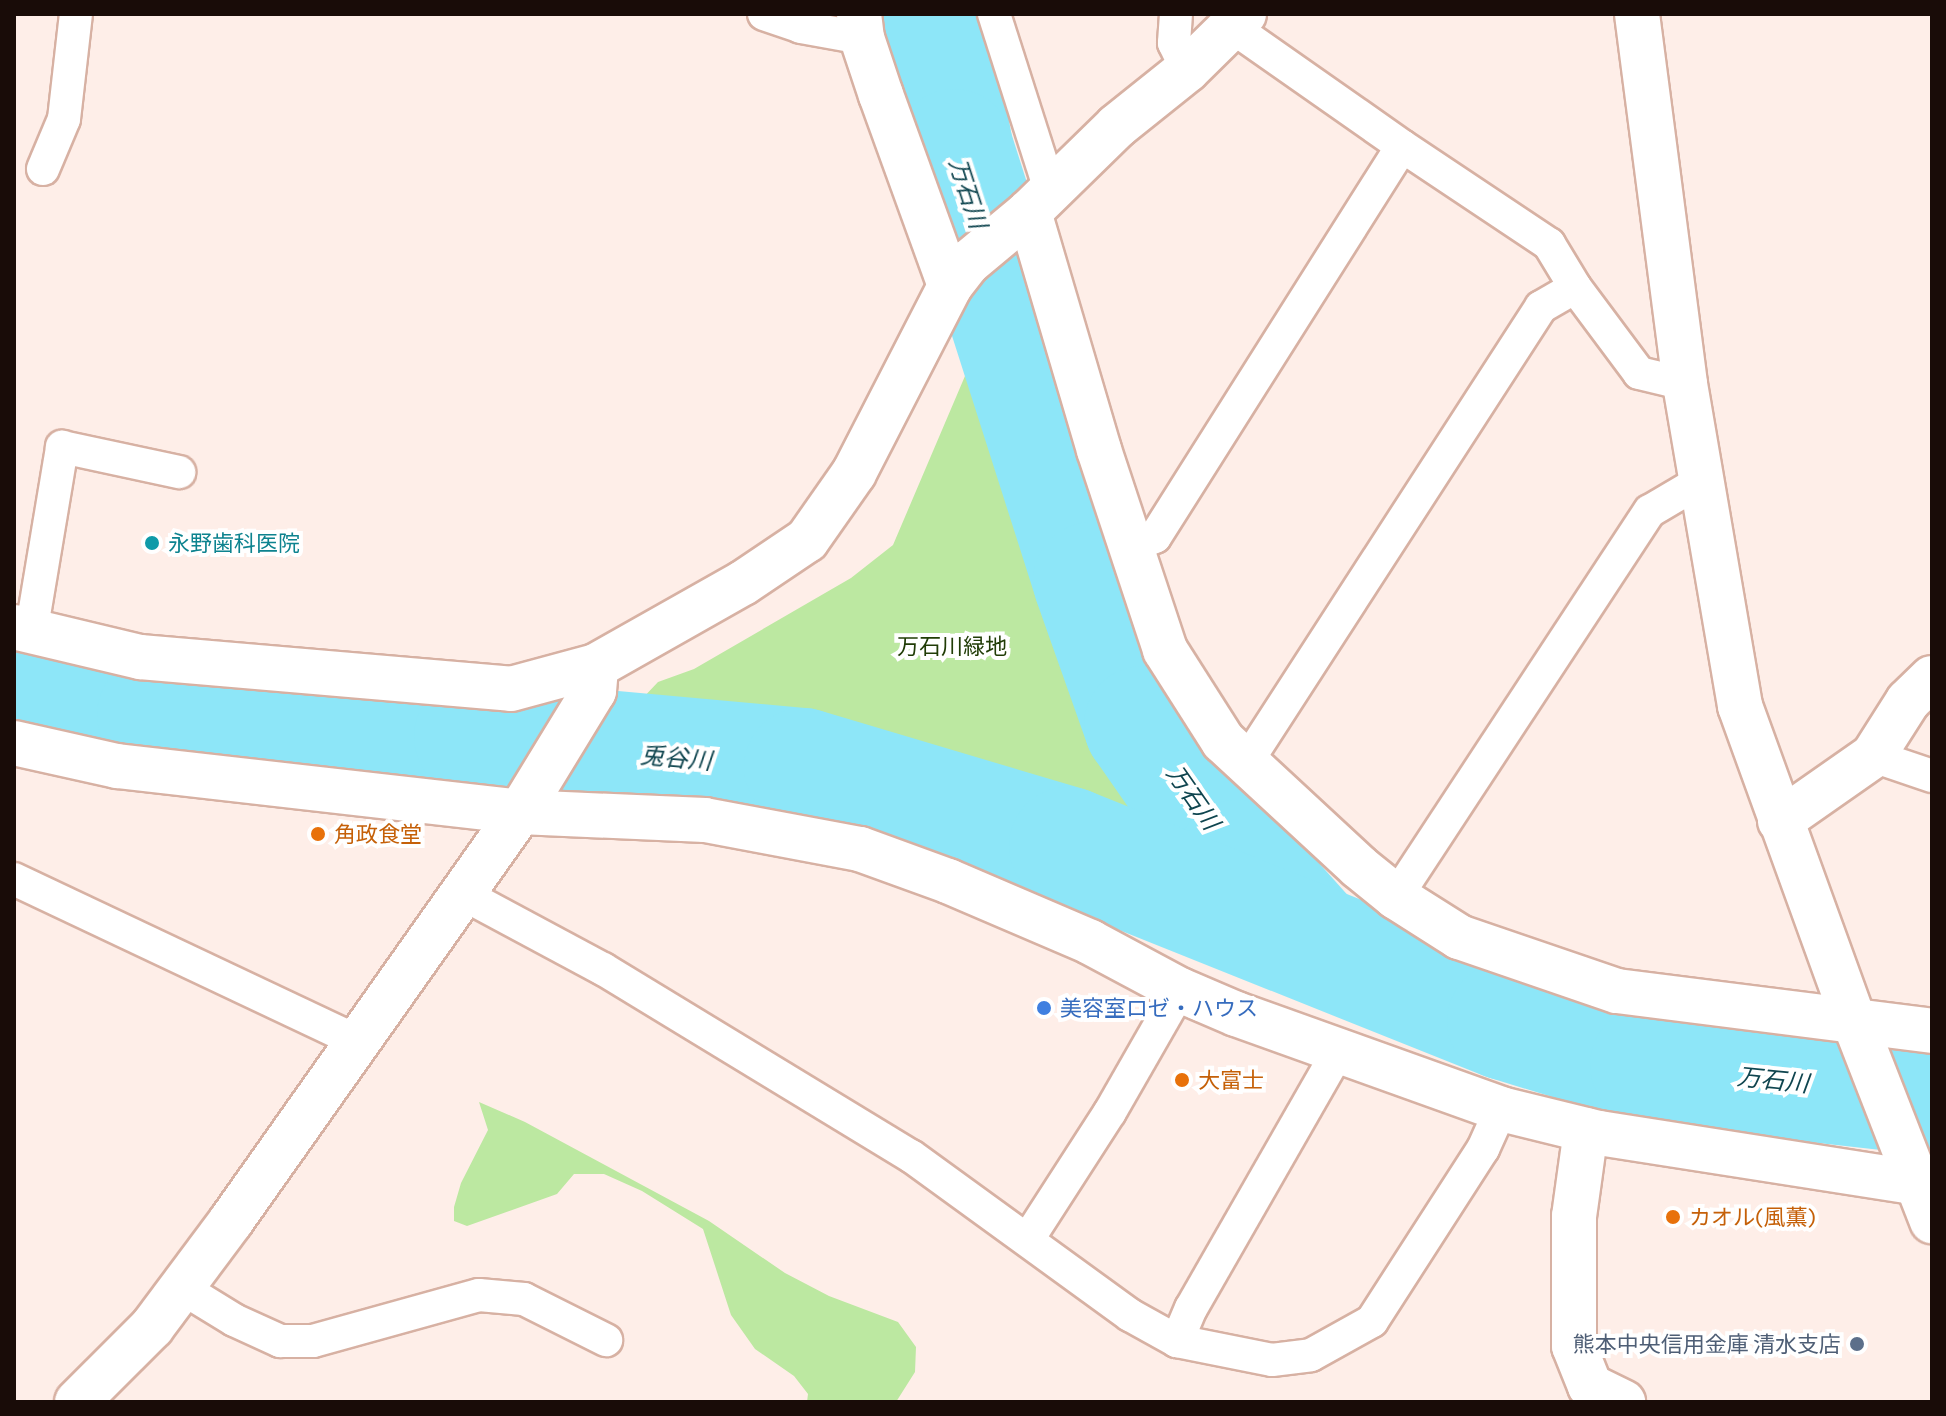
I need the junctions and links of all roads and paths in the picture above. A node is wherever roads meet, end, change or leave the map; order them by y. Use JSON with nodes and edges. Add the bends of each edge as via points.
{"nodes":[{"id":1,"x":76,"y":14,"type":"edge"},
{"id":2,"x":764,"y":14,"type":"edge"},
{"id":3,"x":994,"y":14,"type":"edge"},
{"id":4,"x":1176,"y":14,"type":"edge"},
{"id":5,"x":1637,"y":14,"type":"edge"},
{"id":6,"x":1238,"y":21,"type":"edge"},
{"id":7,"x":861,"y":26,"type":"edge"},
{"id":8,"x":1187,"y":70,"type":"junction"},
{"id":9,"x":1402,"y":146,"type":"junction"},
{"id":10,"x":43,"y":169,"type":"dead end"},
{"id":11,"x":1030,"y":209,"type":"junction"},
{"id":12,"x":960,"y":274,"type":"junction"},
{"id":13,"x":1575,"y":287,"type":"junction"},
{"id":14,"x":1685,"y":384,"type":"junction"},
{"id":15,"x":179,"y":472,"type":"dead end"},
{"id":16,"x":1701,"y":481,"type":"junction"},
{"id":17,"x":1131,"y":547,"type":"junction"},
{"id":18,"x":22,"y":630,"type":"edge"},
{"id":19,"x":596,"y":666,"type":"junction"},
{"id":20,"x":1932,"y":678,"type":"edge"},
{"id":21,"x":14,"y":743,"type":"edge"},
{"id":22,"x":1873,"y":756,"type":"junction"},
{"id":23,"x":1246,"y":763,"type":"junction"},
{"id":24,"x":1932,"y":776,"type":"edge"},
{"id":25,"x":520,"y":812,"type":"junction"},
{"id":26,"x":1780,"y":821,"type":"junction"},
{"id":27,"x":14,"y":879,"type":"edge"},
{"id":28,"x":461,"y":893,"type":"junction"},
{"id":29,"x":1396,"y":897,"type":"junction"},
{"id":30,"x":1180,"y":990,"type":"junction"},
{"id":31,"x":1932,"y":1031,"type":"edge"},
{"id":32,"x":1859,"y":1033,"type":"junction"},
{"id":33,"x":357,"y":1041,"type":"junction"},
{"id":34,"x":1339,"y":1050,"type":"junction"},
{"id":35,"x":1501,"y":1109,"type":"junction"},
{"id":36,"x":1586,"y":1130,"type":"junction"},
{"id":37,"x":1922,"y":1185,"type":"edge"},
{"id":38,"x":1028,"y":1239,"type":"junction"},
{"id":39,"x":182,"y":1288,"type":"junction"},
{"id":40,"x":606,"y":1340,"type":"dead end"},
{"id":41,"x":1177,"y":1341,"type":"junction"},
{"id":42,"x":77,"y":1402,"type":"edge"},
{"id":43,"x":1623,"y":1402,"type":"edge"}],
"edges":[{"from":1,"to":10,"type":"lane","via":[[64,119]]},
{"from":2,"to":7,"type":"lane","via":[[801,27]]},
{"from":3,"to":11,"type":"lane"},
{"from":4,"to":8,"type":"lane","via":[[1174,43]]},
{"from":5,"to":14,"type":"street"},
{"from":6,"to":8,"type":"street"},
{"from":6,"to":9,"type":"lane"},
{"from":7,"to":12,"type":"street"},
{"from":8,"to":11,"type":"street","via":[[1117,126]]},
{"from":9,"to":13,"type":"lane","via":[[1549,244]]},
{"from":9,"to":17,"type":"lane","via":[[1155,537]]},
{"from":11,"to":12,"type":"street"},
{"from":11,"to":17,"type":"street"},
{"from":12,"to":19,"type":"street","via":[[854,473],[807,540],[743,583]]},
{"from":13,"to":14,"type":"lane","via":[[1639,373]]},
{"from":13,"to":23,"type":"lane","via":[[1541,307]]},
{"from":14,"to":16,"type":"street"},
{"from":15,"to":18,"type":"lane","via":[[62,447]]},
{"from":16,"to":26,"type":"street","via":[[1740,706]]},
{"from":16,"to":29,"type":"lane","via":[[1650,511]]},
{"from":17,"to":23,"type":"street","via":[[1165,650],[1223,741]]},
{"from":18,"to":19,"type":"street","via":[[140,657],[511,689]]},
{"from":19,"to":25,"type":"street","via":[[594,691]]},
{"from":20,"to":22,"type":"street","via":[[1908,701]]},
{"from":21,"to":25,"type":"street","via":[[117,766]]},
{"from":22,"to":24,"type":"lane"},
{"from":22,"to":26,"type":"street"},
{"from":23,"to":29,"type":"street"},
{"from":25,"to":28,"type":"street"},
{"from":25,"to":30,"type":"street","via":[[705,820],[860,849],[1090,942]]},
{"from":26,"to":32,"type":"street"},
{"from":27,"to":33,"type":"lane"},
{"from":28,"to":33,"type":"street"},
{"from":28,"to":38,"type":"lane","via":[[603,969],[911,1156]]},
{"from":29,"to":32,"type":"street","via":[[1459,937],[1617,991]]},
{"from":30,"to":34,"type":"street"},
{"from":30,"to":38,"type":"lane"},
{"from":31,"to":32,"type":"street"},
{"from":32,"to":37,"type":"street"},
{"from":33,"to":39,"type":"street"},
{"from":34,"to":35,"type":"street"},
{"from":34,"to":41,"type":"lane"},
{"from":35,"to":36,"type":"street"},
{"from":35,"to":41,"type":"lane","via":[[1483,1149],[1372,1321],[1311,1355],[1272,1360]]},
{"from":36,"to":37,"type":"street"},
{"from":36,"to":43,"type":"street","via":[[1574,1216],[1574,1346],[1590,1386]]},
{"from":38,"to":41,"type":"lane","via":[[1130,1315]]},
{"from":39,"to":40,"type":"lane","via":[[280,1341],[313,1341],[479,1295],[524,1299]]},
{"from":39,"to":42,"type":"street","via":[[152,1327]]}]}
